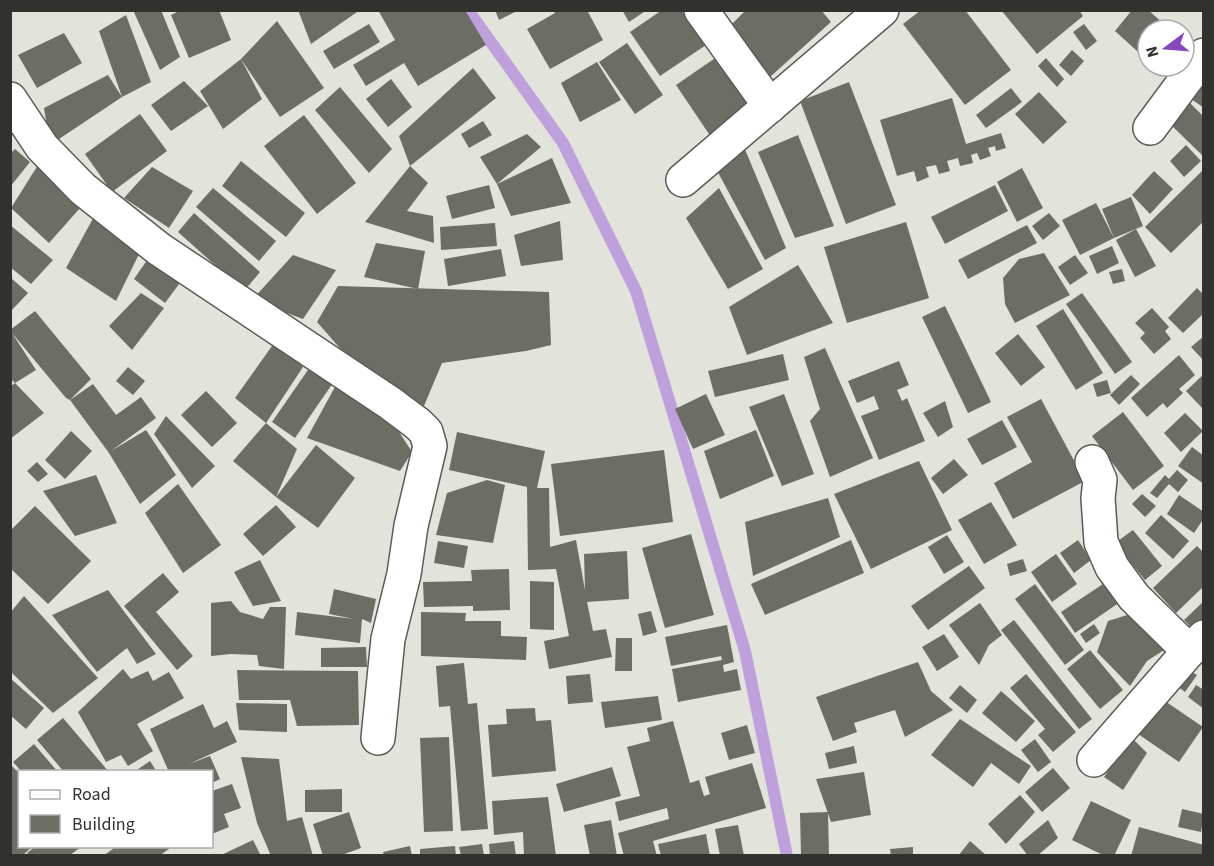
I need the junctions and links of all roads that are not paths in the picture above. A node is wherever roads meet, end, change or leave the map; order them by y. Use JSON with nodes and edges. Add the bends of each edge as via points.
{"nodes":[{"id":1,"x":701,"y":10,"type":"edge"},
{"id":2,"x":882,"y":10,"type":"edge"},
{"id":3,"x":1203,"y":55,"type":"edge"},
{"id":4,"x":10,"y":99,"type":"edge"},
{"id":5,"x":770,"y":106,"type":"junction"},
{"id":6,"x":1150,"y":128,"type":"dead end"},
{"id":7,"x":682,"y":180,"type":"dead end"},
{"id":8,"x":1092,"y":462,"type":"dead end"},
{"id":9,"x":1196,"y":644,"type":"edge"},
{"id":10,"x":378,"y":738,"type":"dead end"},
{"id":11,"x":1094,"y":760,"type":"dead end"}],
"edges":[{"from":1,"to":5,"type":"street"},
{"from":2,"to":5,"type":"street"},
{"from":3,"to":6,"type":"street"},
{"from":4,"to":10,"type":"street","via":[[42,147],[83,189],[159,249],[390,403],[426,432],[430,446],[387,639]]},
{"from":5,"to":7,"type":"street"},
{"from":8,"to":9,"type":"street","via":[[1100,480],[1101,542],[1112,567],[1134,597]]},
{"from":9,"to":11,"type":"street"}]}
